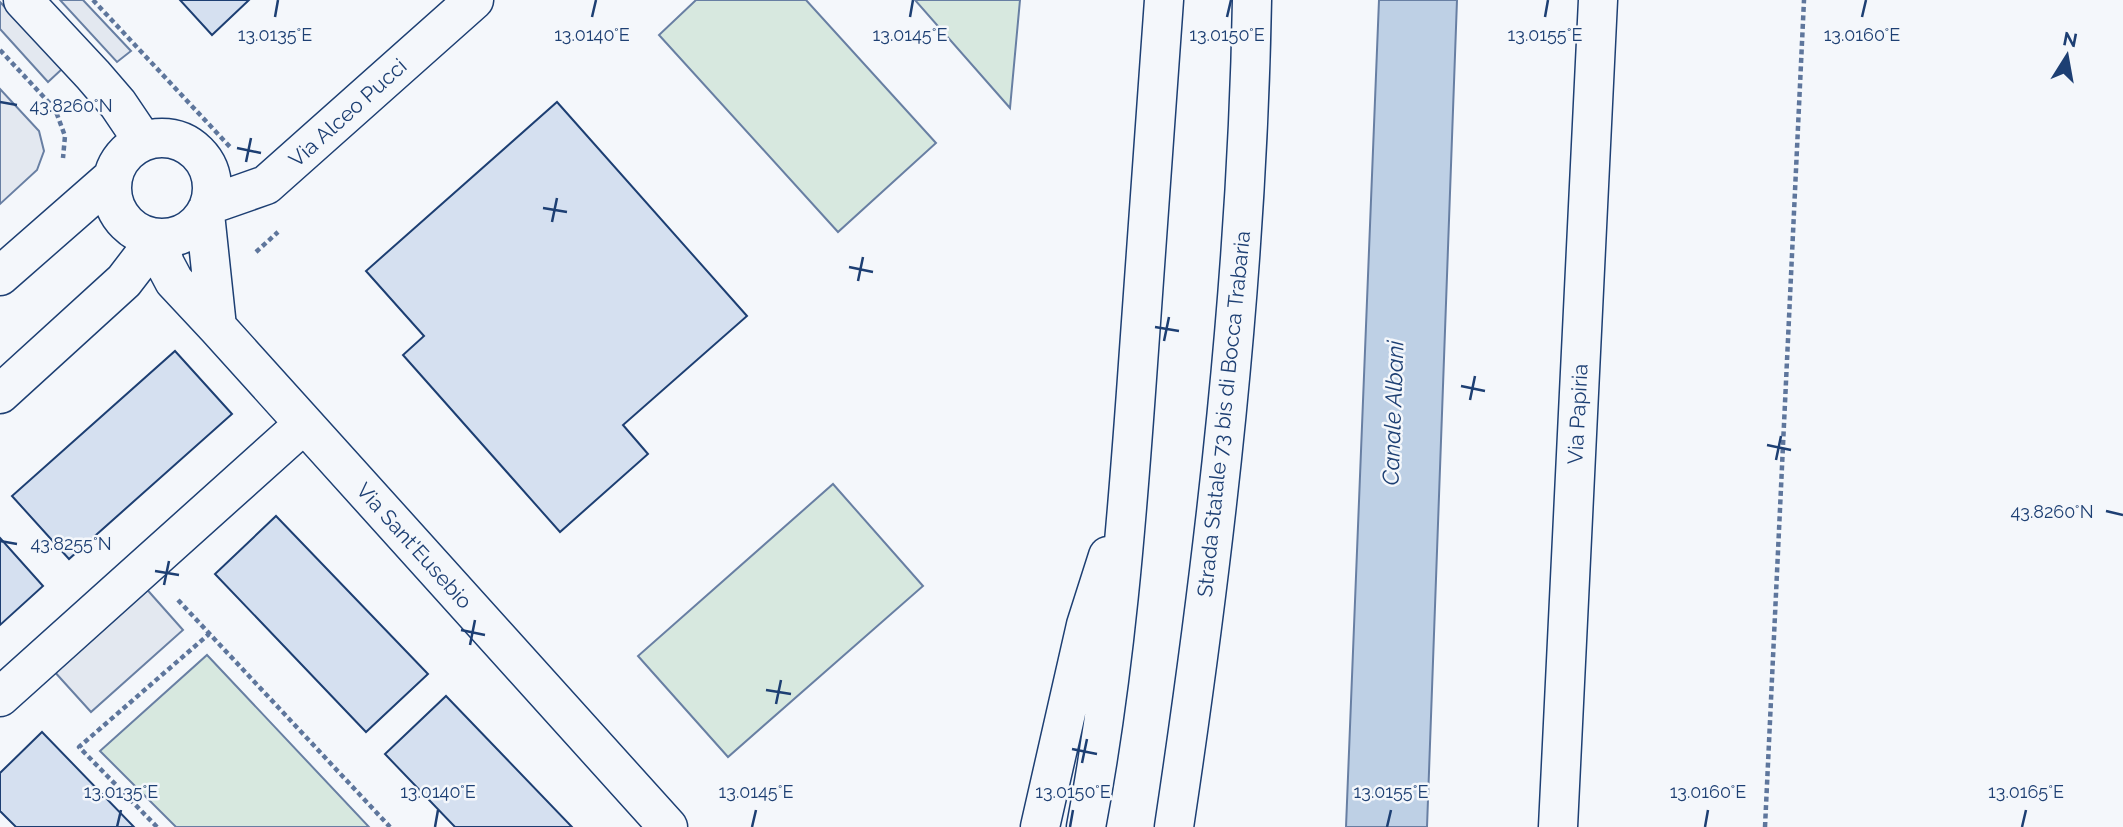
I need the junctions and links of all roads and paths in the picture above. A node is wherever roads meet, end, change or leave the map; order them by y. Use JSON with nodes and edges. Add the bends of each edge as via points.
{"nodes":[{"id":1,"x":23,"y":0,"type":"edge"},
{"id":2,"x":93,"y":0,"type":"edge"},
{"id":3,"x":474,"y":0,"type":"edge"},
{"id":4,"x":1164,"y":0,"type":"edge"},
{"id":5,"x":1252,"y":0,"type":"edge"},
{"id":6,"x":1598,"y":0,"type":"edge"},
{"id":7,"x":1804,"y":0,"type":"edge"},
{"id":8,"x":0,"y":50,"type":"edge"},
{"id":9,"x":143,"y":141,"type":"junction"},
{"id":10,"x":62,"y":164,"type":"dead end"},
{"id":11,"x":113,"y":177,"type":"junction"},
{"id":12,"x":266,"y":185,"type":"junction"},
{"id":13,"x":207,"y":209,"type":"junction"},
{"id":14,"x":157,"y":238,"type":"junction"},
{"id":15,"x":254,"y":254,"type":"dead end"},
{"id":16,"x":0,"y":276,"type":"edge"},
{"id":17,"x":217,"y":327,"type":"junction"},
{"id":18,"x":0,"y":394,"type":"edge"},
{"id":19,"x":304,"y":424,"type":"junction"},
{"id":20,"x":1129,"y":491,"type":"junction"},
{"id":21,"x":146,"y":566,"type":"junction"},
{"id":22,"x":209,"y":634,"type":"junction"},
{"id":23,"x":0,"y":697,"type":"edge"},
{"id":24,"x":157,"y":827,"type":"edge"},
{"id":25,"x":390,"y":827,"type":"edge"},
{"id":26,"x":668,"y":827,"type":"edge"},
{"id":27,"x":1040,"y":827,"type":"edge"},
{"id":28,"x":1086,"y":827,"type":"edge"},
{"id":29,"x":1174,"y":827,"type":"edge"},
{"id":30,"x":1558,"y":827,"type":"edge"},
{"id":31,"x":1765,"y":827,"type":"edge"}],
"edges":[{"from":1,"to":9,"type":"main road","via":[[118,104]]},
{"from":2,"to":12,"type":"path"},
{"from":3,"to":12,"type":"main road","name":"Via Alceo Pucci"},
{"from":4,"to":20,"type":"main road"},
{"from":5,"to":29,"type":"main road","name":"Strada Statale 73 bis di Bocca Trabaria","via":[[1237,311]]},
{"from":6,"to":30,"type":"main road","name":"Via Papiria"},
{"from":7,"to":31,"type":"path"},
{"from":8,"to":10,"type":"path","via":[[55,109],[65,136]]},
{"from":9,"to":11,"type":"main road","via":[[119,162]]},
{"from":9,"to":13,"type":"main road","via":[[176,140],[203,158],[213,189]]},
{"from":11,"to":14,"type":"main road","via":[[112,193],[125,222]]},
{"from":11,"to":16,"type":"main road"},
{"from":12,"to":13,"type":"main road","name":"Via Alceo Pucci"},
{"from":12,"to":15,"type":"path","via":[[295,216]]},
{"from":13,"to":14,"type":"main road","via":[[186,232]]},
{"from":13,"to":17,"type":"main road"},
{"from":14,"to":17,"type":"main road","name":"Via Sant'Eusebio","via":[[174,281]]},
{"from":14,"to":18,"type":"main road","via":[[124,281]]},
{"from":17,"to":19,"type":"main road","name":"Via Sant'Eusebio"},
{"from":19,"to":21,"type":"main road"},
{"from":19,"to":26,"type":"main road","name":"Via Sant'Eusebio"},
{"from":20,"to":27,"type":"main road","via":[[1086,625]]},
{"from":20,"to":28,"type":"main road","via":[[1107,708]]},
{"from":21,"to":22,"type":"path"},
{"from":21,"to":23,"type":"main road"},
{"from":22,"to":24,"type":"path","via":[[79,747]]},
{"from":22,"to":25,"type":"path"}]}
